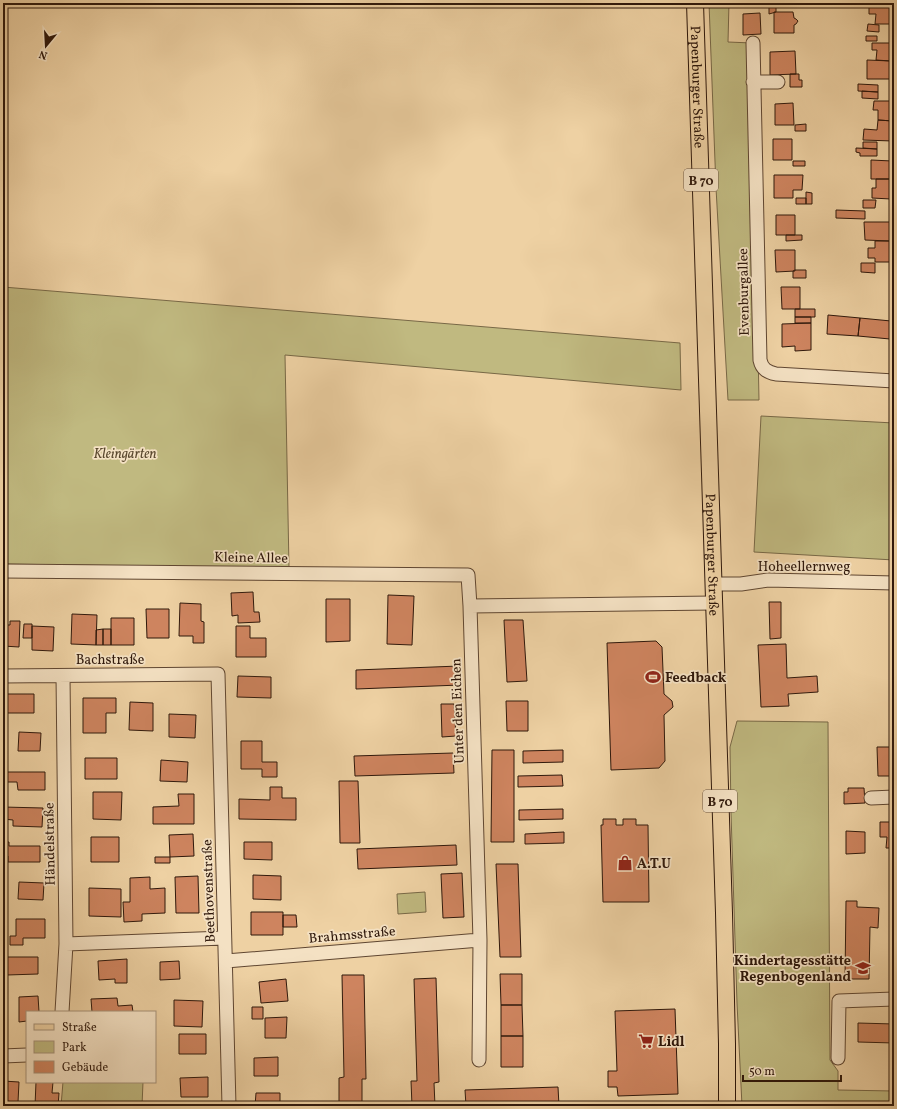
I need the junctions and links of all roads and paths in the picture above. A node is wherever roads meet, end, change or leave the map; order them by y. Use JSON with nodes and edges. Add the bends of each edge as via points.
{"nodes":[{"id":1,"x":695,"y":3,"type":"edge"},
{"id":2,"x":753,"y":43,"type":"dead end"},
{"id":3,"x":753,"y":82,"type":"junction"},
{"id":4,"x":778,"y":82,"type":"dead end"},
{"id":5,"x":894,"y":381,"type":"edge"},
{"id":6,"x":3,"y":571,"type":"edge"},
{"id":7,"x":894,"y":583,"type":"edge"},
{"id":8,"x":714,"y":584,"type":"junction"},
{"id":9,"x":714,"y":603,"type":"junction"},
{"id":10,"x":470,"y":606,"type":"junction"},
{"id":11,"x":218,"y":674,"type":"joint"},
{"id":12,"x":3,"y":676,"type":"edge"},
{"id":13,"x":63,"y":676,"type":"junction"},
{"id":14,"x":894,"y":797,"type":"edge"},
{"id":15,"x":871,"y":798,"type":"dead end"},
{"id":16,"x":224,"y":938,"type":"junction"},
{"id":17,"x":480,"y":940,"type":"junction"},
{"id":18,"x":66,"y":944,"type":"junction"},
{"id":19,"x":226,"y":961,"type":"junction"},
{"id":20,"x":894,"y":999,"type":"edge"},
{"id":21,"x":62,"y":1011,"type":"edge"},
{"id":22,"x":26,"y":1055,"type":"edge"},
{"id":23,"x":3,"y":1056,"type":"edge"},
{"id":24,"x":838,"y":1058,"type":"dead end"},
{"id":25,"x":479,"y":1060,"type":"dead end"},
{"id":26,"x":229,"y":1106,"type":"edge"},
{"id":27,"x":727,"y":1106,"type":"edge"}],
"edges":[{"from":1,"to":8,"type":"main road","name":"Papenburger Straße","number":"B 70"},
{"from":2,"to":3,"type":"street","name":"Evenburgallee"},
{"from":3,"to":4,"type":"street"},
{"from":3,"to":5,"type":"street","name":"Evenburgallee","via":[[762,365],[765,370],[776,374]]},
{"from":6,"to":10,"type":"street","name":"Kleine Allee","via":[[468,576]]},
{"from":7,"to":8,"type":"street","name":"Hoheellernweg","via":[[768,580]]},
{"from":8,"to":9,"type":"main road","name":"Papenburger Straße","number":"B 70"},
{"from":9,"to":10,"type":"street"},
{"from":9,"to":27,"type":"main road","name":"Papenburger Straße","number":"B 70","via":[[727,1021]]},
{"from":10,"to":17,"type":"street","name":"Unter den Eichen"},
{"from":11,"to":13,"type":"street","name":"Bachstraße"},
{"from":11,"to":16,"type":"street","name":"Beethovenstraße"},
{"from":12,"to":13,"type":"street","name":"Bachstraße"},
{"from":13,"to":18,"type":"street","name":"Händelstraße"},
{"from":14,"to":15,"type":"street"},
{"from":16,"to":18,"type":"street"},
{"from":16,"to":19,"type":"street","name":"Beethovenstraße"},
{"from":17,"to":19,"type":"street","name":"Brahmsstraße"},
{"from":17,"to":25,"type":"street","name":"Unter den Eichen"},
{"from":18,"to":21,"type":"street","name":"Händelstraße"},
{"from":19,"to":26,"type":"street","name":"Beethovenstraße"},
{"from":20,"to":24,"type":"street","via":[[839,1001]]},
{"from":22,"to":23,"type":"street"}]}
